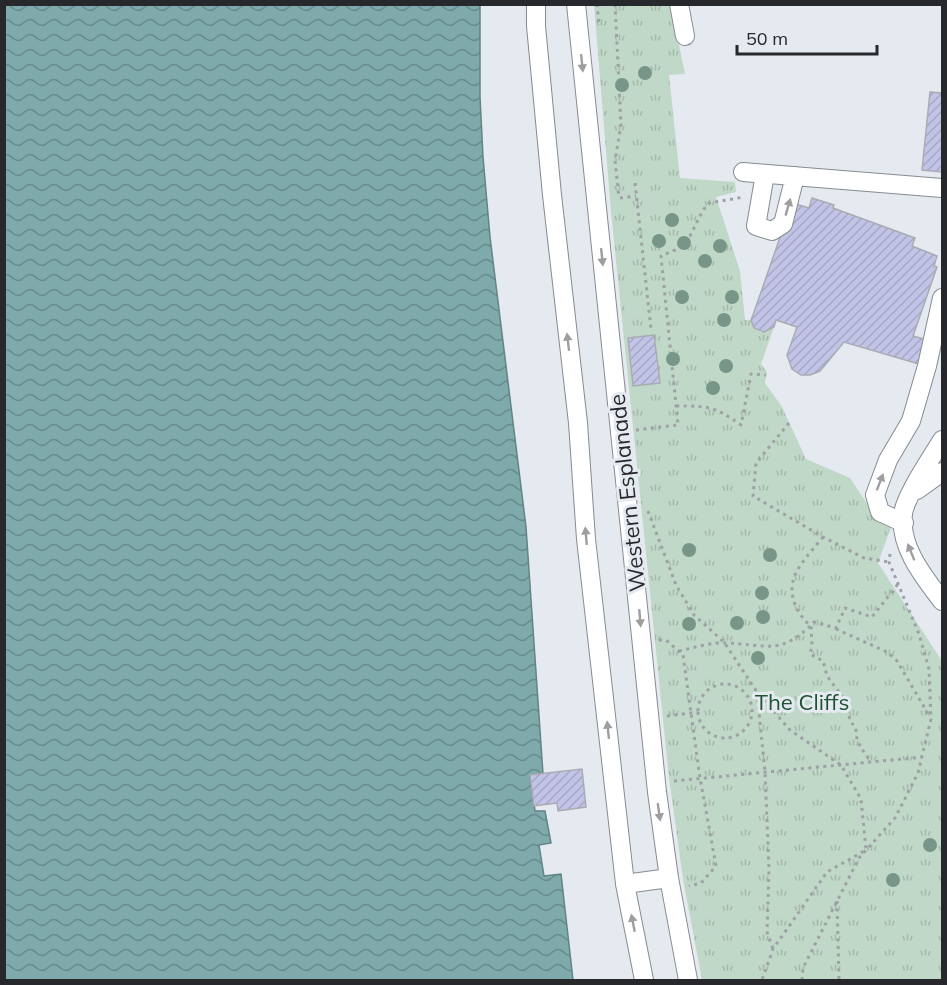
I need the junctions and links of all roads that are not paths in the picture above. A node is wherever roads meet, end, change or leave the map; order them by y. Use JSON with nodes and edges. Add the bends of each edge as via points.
{"nodes":[{"id":1,"x":536,"y":4,"type":"edge"},
{"id":2,"x":576,"y":4,"type":"edge"},
{"id":3,"x":679,"y":4,"type":"edge"},
{"id":4,"x":685,"y":36,"type":"dead end"},
{"id":5,"x":743,"y":172,"type":"dead end"},
{"id":6,"x":765,"y":174,"type":"junction"},
{"id":7,"x":795,"y":176,"type":"junction"},
{"id":8,"x":942,"y":188,"type":"edge"},
{"id":9,"x":942,"y":298,"type":"edge"},
{"id":10,"x":942,"y":440,"type":"edge"},
{"id":11,"x":942,"y":472,"type":"edge"},
{"id":12,"x":909,"y":497,"type":"junction"},
{"id":13,"x":904,"y":523,"type":"junction"},
{"id":14,"x":942,"y":601,"type":"edge"},
{"id":15,"x":675,"y":883,"type":"junction"},
{"id":16,"x":625,"y":884,"type":"junction"},
{"id":17,"x":644,"y":981,"type":"edge"},
{"id":18,"x":688,"y":981,"type":"edge"}],
"edges":[{"from":16,"to":1,"type":"street","name":"Western Esplanade","one_way":true,"via":[[586,539]]},
{"from":2,"to":15,"type":"street","name":"Western Esplanade","one_way":true,"via":[[656,783]]},
{"from":3,"to":4,"type":"street"},
{"from":5,"to":6,"type":"street"},
{"from":6,"to":7,"type":"street"},
{"from":6,"to":7,"type":"street","one_way":true,"via":[[756,226],[772,231],[783,224]]},
{"from":7,"to":8,"type":"street"},
{"from":13,"to":9,"type":"street","one_way":true,"via":[[880,512],[875,495],[888,460],[911,421]]},
{"from":10,"to":12,"type":"street"},
{"from":11,"to":12,"type":"street"},
{"from":12,"to":13,"type":"street"},
{"from":14,"to":13,"type":"street","one_way":true,"via":[[911,556]]},
{"from":15,"to":16,"type":"street"},
{"from":15,"to":18,"type":"street","name":"Western Esplanade"},
{"from":17,"to":16,"type":"street","name":"Western Esplanade","one_way":true}]}
